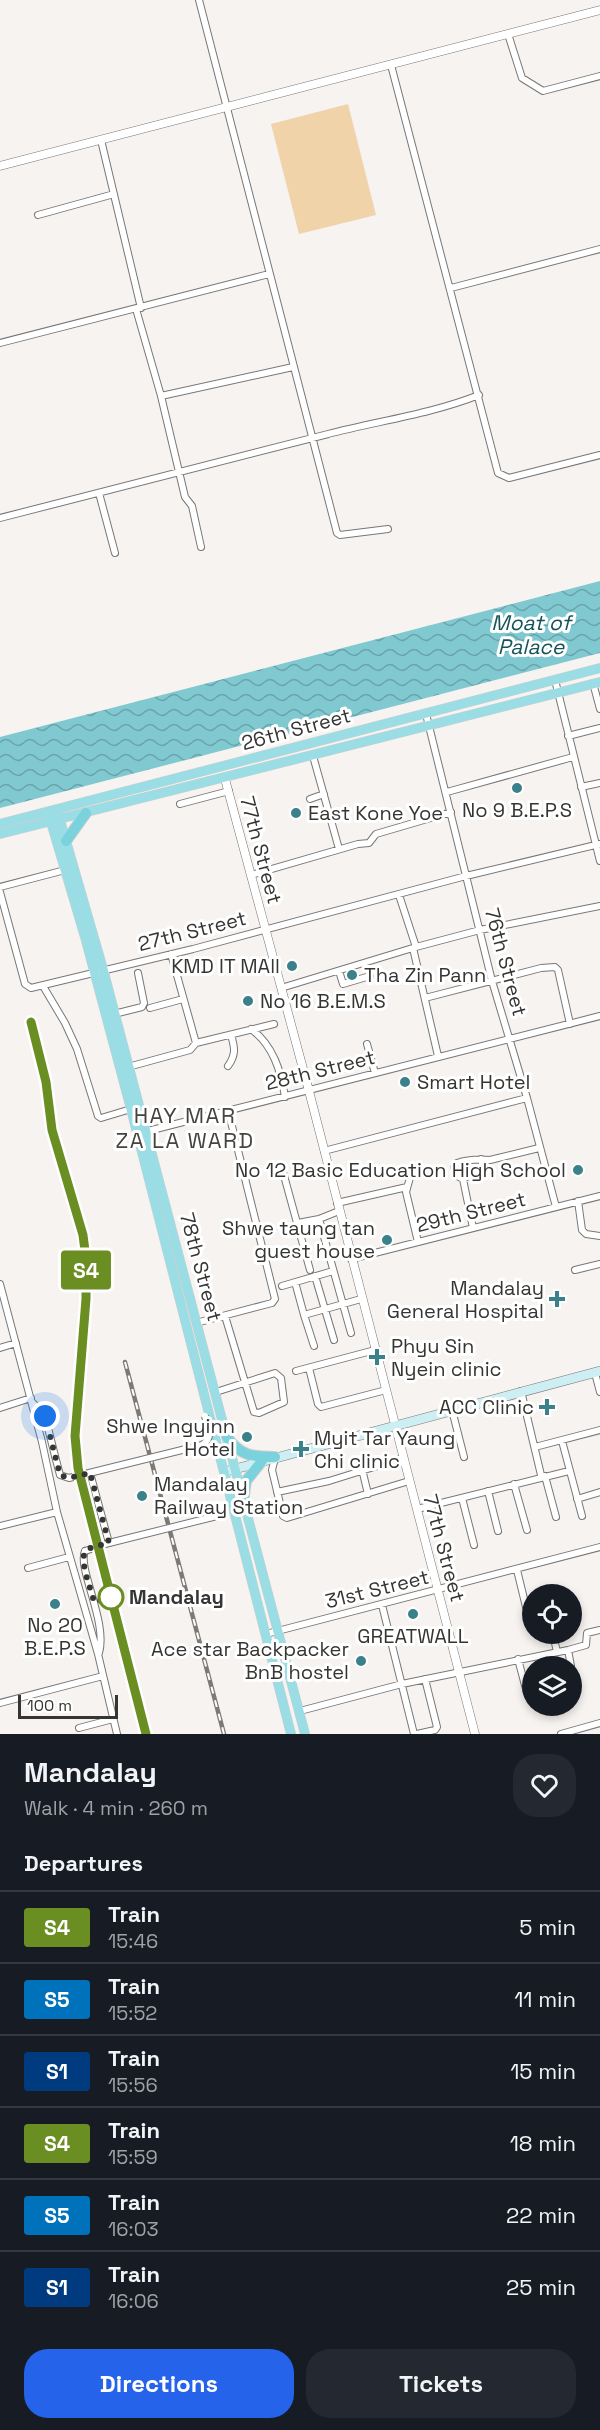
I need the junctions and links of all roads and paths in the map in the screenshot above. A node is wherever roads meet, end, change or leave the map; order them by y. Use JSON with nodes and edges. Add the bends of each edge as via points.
{"nodes":[{"id":1,"x":199,"y":0,"type":"edge"},
{"id":2,"x":600,"y":10,"type":"edge"},
{"id":3,"x":508,"y":34,"type":"junction"},
{"id":4,"x":391,"y":65,"type":"junction"},
{"id":5,"x":600,"y":76,"type":"edge"},
{"id":6,"x":226,"y":108,"type":"junction"},
{"id":7,"x":101,"y":140,"type":"junction"},
{"id":8,"x":0,"y":166,"type":"edge"},
{"id":9,"x":114,"y":194,"type":"junction"},
{"id":10,"x":38,"y":215,"type":"dead end"},
{"id":11,"x":600,"y":249,"type":"edge"},
{"id":12,"x":269,"y":274,"type":"junction"},
{"id":13,"x":451,"y":288,"type":"junction"},
{"id":14,"x":139,"y":309,"type":"junction"},
{"id":15,"x":0,"y":343,"type":"edge"},
{"id":16,"x":293,"y":367,"type":"junction"},
{"id":17,"x":479,"y":395,"type":"junction"},
{"id":18,"x":161,"y":396,"type":"junction"},
{"id":19,"x":312,"y":438,"type":"junction"},
{"id":20,"x":600,"y":455,"type":"edge"},
{"id":21,"x":180,"y":471,"type":"junction"},
{"id":22,"x":99,"y":493,"type":"junction"},
{"id":23,"x":0,"y":518,"type":"edge"},
{"id":24,"x":388,"y":530,"type":"dead end"},
{"id":25,"x":201,"y":547,"type":"dead end"},
{"id":26,"x":115,"y":553,"type":"dead end"},
{"id":27,"x":600,"y":668,"type":"edge"},
{"id":28,"x":555,"y":680,"type":"junction"},
{"id":29,"x":597,"y":683,"type":"edge"},
{"id":30,"x":557,"y":693,"type":"junction"},
{"id":31,"x":600,"y":709,"type":"edge"},
{"id":32,"x":427,"y":719,"type":"junction"},
{"id":33,"x":600,"y":728,"type":"edge"},
{"id":34,"x":568,"y":736,"type":"junction"},
{"id":35,"x":313,"y":756,"type":"junction"},
{"id":36,"x":573,"y":757,"type":"junction"},
{"id":37,"x":225,"y":778,"type":"junction"},
{"id":38,"x":600,"y":783,"type":"edge"},
{"id":39,"x":581,"y":787,"type":"junction"},
{"id":40,"x":228,"y":791,"type":"junction"},
{"id":41,"x":447,"y":792,"type":"junction"},
{"id":42,"x":324,"y":794,"type":"junction"},
{"id":43,"x":310,"y":799,"type":"dead end"},
{"id":44,"x":180,"y":804,"type":"dead end"},
{"id":45,"x":451,"y":812,"type":"junction"},
{"id":46,"x":86,"y":813,"type":"junction"},
{"id":47,"x":54,"y":815,"type":"junction"},
{"id":48,"x":0,"y":824,"type":"edge"},
{"id":49,"x":0,"y":834,"type":"edge"},
{"id":50,"x":66,"y":841,"type":"junction"},
{"id":51,"x":598,"y":845,"type":"edge"},
{"id":52,"x":339,"y":849,"type":"junction"},
{"id":53,"x":600,"y":861,"type":"edge"},
{"id":54,"x":65,"y":870,"type":"junction"},
{"id":55,"x":251,"y":875,"type":"junction"},
{"id":56,"x":466,"y":876,"type":"junction"},
{"id":57,"x":0,"y":887,"type":"edge"},
{"id":58,"x":0,"y":892,"type":"edge"},
{"id":59,"x":399,"y":894,"type":"junction"},
{"id":60,"x":600,"y":906,"type":"edge"},
{"id":61,"x":264,"y":929,"type":"junction"},
{"id":62,"x":480,"y":930,"type":"junction"},
{"id":63,"x":415,"y":947,"type":"junction"},
{"id":64,"x":171,"y":954,"type":"junction"},
{"id":65,"x":98,"y":970,"type":"junction"},
{"id":66,"x":339,"y":971,"type":"junction"},
{"id":67,"x":138,"y":973,"type":"dead end"},
{"id":68,"x":370,"y":976,"type":"dead end"},
{"id":69,"x":492,"y":981,"type":"junction"},
{"id":70,"x":43,"y":986,"type":"junction"},
{"id":71,"x":281,"y":988,"type":"junction"},
{"id":72,"x":425,"y":998,"type":"junction"},
{"id":73,"x":183,"y":999,"type":"junction"},
{"id":74,"x":150,"y":1008,"type":"dead end"},
{"id":75,"x":114,"y":1014,"type":"junction"},
{"id":76,"x":600,"y":1016,"type":"edge"},
{"id":77,"x":273,"y":1024,"type":"dead end"},
{"id":78,"x":570,"y":1024,"type":"junction"},
{"id":79,"x":251,"y":1029,"type":"junction"},
{"id":80,"x":231,"y":1035,"type":"junction"},
{"id":81,"x":510,"y":1039,"type":"junction"},
{"id":82,"x":196,"y":1043,"type":"junction"},
{"id":83,"x":368,"y":1044,"type":"dead end"},
{"id":84,"x":438,"y":1056,"type":"junction"},
{"id":85,"x":228,"y":1066,"type":"dead end"},
{"id":86,"x":127,"y":1067,"type":"junction"},
{"id":87,"x":375,"y":1073,"type":"junction"},
{"id":88,"x":309,"y":1091,"type":"junction"},
{"id":89,"x":285,"y":1097,"type":"junction"},
{"id":90,"x":527,"y":1098,"type":"junction"},
{"id":91,"x":131,"y":1109,"type":"junction"},
{"id":92,"x":228,"y":1110,"type":"junction"},
{"id":93,"x":142,"y":1132,"type":"junction"},
{"id":94,"x":540,"y":1148,"type":"junction"},
{"id":95,"x":324,"y":1151,"type":"junction"},
{"id":96,"x":481,"y":1159,"type":"junction"},
{"id":97,"x":283,"y":1172,"type":"dead end"},
{"id":98,"x":411,"y":1174,"type":"dead end"},
{"id":99,"x":463,"y":1179,"type":"junction"},
{"id":100,"x":407,"y":1187,"type":"junction"},
{"id":101,"x":600,"y":1196,"type":"edge"},
{"id":102,"x":578,"y":1201,"type":"junction"},
{"id":103,"x":338,"y":1207,"type":"junction"},
{"id":104,"x":556,"y":1207,"type":"junction"},
{"id":105,"x":319,"y":1219,"type":"junction"},
{"id":106,"x":298,"y":1223,"type":"junction"},
{"id":107,"x":473,"y":1228,"type":"junction"},
{"id":108,"x":600,"y":1236,"type":"edge"},
{"id":109,"x":418,"y":1242,"type":"junction"},
{"id":110,"x":351,"y":1259,"type":"junction"},
{"id":111,"x":600,"y":1264,"type":"edge"},
{"id":112,"x":310,"y":1270,"type":"dead end"},
{"id":113,"x":575,"y":1270,"type":"dead end"},
{"id":114,"x":333,"y":1271,"type":"junction"},
{"id":115,"x":315,"y":1276,"type":"junction"},
{"id":116,"x":295,"y":1282,"type":"junction"},
{"id":117,"x":0,"y":1284,"type":"edge"},
{"id":118,"x":282,"y":1286,"type":"dead end"},
{"id":119,"x":361,"y":1299,"type":"junction"},
{"id":120,"x":342,"y":1305,"type":"junction"},
{"id":121,"x":324,"y":1310,"type":"junction"},
{"id":122,"x":304,"y":1315,"type":"junction"},
{"id":123,"x":225,"y":1316,"type":"junction"},
{"id":124,"x":196,"y":1323,"type":"junction"},
{"id":125,"x":351,"y":1333,"type":"dead end"},
{"id":126,"x":334,"y":1340,"type":"dead end"},
{"id":127,"x":16,"y":1344,"type":"junction"},
{"id":128,"x":314,"y":1346,"type":"dead end"},
{"id":129,"x":0,"y":1348,"type":"edge"},
{"id":130,"x":375,"y":1350,"type":"junction"},
{"id":131,"x":309,"y":1368,"type":"junction"},
{"id":132,"x":198,"y":1370,"type":"junction"},
{"id":133,"x":296,"y":1371,"type":"dead end"},
{"id":134,"x":597,"y":1372,"type":"edge"},
{"id":135,"x":244,"y":1382,"type":"junction"},
{"id":136,"x":386,"y":1390,"type":"junction"},
{"id":137,"x":521,"y":1391,"type":"junction"},
{"id":138,"x":216,"y":1392,"type":"junction"},
{"id":139,"x":600,"y":1392,"type":"edge"},
{"id":140,"x":31,"y":1399,"type":"junction"},
{"id":141,"x":0,"y":1408,"type":"edge"},
{"id":142,"x":452,"y":1410,"type":"junction"},
{"id":143,"x":395,"y":1425,"type":"junction"},
{"id":144,"x":600,"y":1430,"type":"edge"},
{"id":145,"x":226,"y":1437,"type":"junction"},
{"id":146,"x":562,"y":1441,"type":"junction"},
{"id":147,"x":535,"y":1448,"type":"junction"},
{"id":148,"x":275,"y":1457,"type":"junction"},
{"id":149,"x":464,"y":1457,"type":"dead end"},
{"id":150,"x":404,"y":1458,"type":"junction"},
{"id":151,"x":262,"y":1461,"type":"junction"},
{"id":152,"x":235,"y":1469,"type":"junction"},
{"id":153,"x":362,"y":1470,"type":"junction"},
{"id":154,"x":569,"y":1471,"type":"junction"},
{"id":155,"x":224,"y":1472,"type":"junction"},
{"id":156,"x":90,"y":1473,"type":"junction"},
{"id":157,"x":542,"y":1477,"type":"junction"},
{"id":158,"x":409,"y":1481,"type":"junction"},
{"id":159,"x":514,"y":1484,"type":"junction"},
{"id":160,"x":488,"y":1491,"type":"junction"},
{"id":161,"x":277,"y":1492,"type":"junction"},
{"id":162,"x":600,"y":1492,"type":"edge"},
{"id":163,"x":368,"y":1494,"type":"junction"},
{"id":164,"x":462,"y":1498,"type":"junction"},
{"id":165,"x":577,"y":1499,"type":"junction"},
{"id":166,"x":243,"y":1502,"type":"junction"},
{"id":167,"x":417,"y":1509,"type":"junction"},
{"id":168,"x":57,"y":1512,"type":"junction"},
{"id":169,"x":582,"y":1516,"type":"dead end"},
{"id":170,"x":556,"y":1517,"type":"dead end"},
{"id":171,"x":0,"y":1526,"type":"edge"},
{"id":172,"x":527,"y":1530,"type":"dead end"},
{"id":173,"x":498,"y":1531,"type":"dead end"},
{"id":174,"x":109,"y":1543,"type":"junction"},
{"id":175,"x":474,"y":1545,"type":"dead end"},
{"id":176,"x":600,"y":1547,"type":"edge"},
{"id":177,"x":69,"y":1557,"type":"junction"},
{"id":178,"x":28,"y":1568,"type":"dead end"},
{"id":179,"x":517,"y":1570,"type":"junction"},
{"id":180,"x":250,"y":1572,"type":"junction"},
{"id":181,"x":438,"y":1591,"type":"junction"},
{"id":182,"x":522,"y":1591,"type":"edge"},
{"id":183,"x":382,"y":1605,"type":"junction"},
{"id":184,"x":278,"y":1632,"type":"junction"},
{"id":185,"x":599,"y":1633,"type":"edge"},
{"id":186,"x":266,"y":1634,"type":"junction"},
{"id":187,"x":555,"y":1644,"type":"edge"},
{"id":188,"x":568,"y":1650,"type":"junction"},
{"id":189,"x":557,"y":1652,"type":"junction"},
{"id":190,"x":98,"y":1653,"type":"junction"},
{"id":191,"x":569,"y":1656,"type":"edge"},
{"id":192,"x":518,"y":1659,"type":"junction"},
{"id":193,"x":460,"y":1671,"type":"junction"},
{"id":194,"x":522,"y":1674,"type":"edge"},
{"id":195,"x":103,"y":1676,"type":"junction"},
{"id":196,"x":425,"y":1679,"type":"junction"},
{"id":197,"x":402,"y":1684,"type":"junction"},
{"id":198,"x":0,"y":1703,"type":"edge"},
{"id":199,"x":300,"y":1711,"type":"junction"},
{"id":200,"x":113,"y":1719,"type":"junction"},
{"id":201,"x":600,"y":1724,"type":"edge"},
{"id":202,"x":79,"y":1728,"type":"dead end"},
{"id":203,"x":573,"y":1733,"type":"edge"},
{"id":204,"x":117,"y":1734,"type":"edge"},
{"id":205,"x":291,"y":1734,"type":"edge"},
{"id":206,"x":305,"y":1734,"type":"edge"},
{"id":207,"x":416,"y":1734,"type":"edge"},
{"id":208,"x":475,"y":1734,"type":"edge"},
{"id":209,"x":561,"y":1734,"type":"edge"}],
"edges":[{"from":1,"to":6,"type":"street"},
{"from":2,"to":3,"type":"street"},
{"from":3,"to":4,"type":"street"},
{"from":3,"to":5,"type":"street","via":[[522,78],[543,91]]},
{"from":4,"to":6,"type":"street"},
{"from":4,"to":13,"type":"street"},
{"from":6,"to":7,"type":"street"},
{"from":6,"to":12,"type":"street"},
{"from":7,"to":8,"type":"street"},
{"from":7,"to":9,"type":"street"},
{"from":9,"to":10,"type":"street"},
{"from":9,"to":14,"type":"street"},
{"from":11,"to":13,"type":"street"},
{"from":12,"to":14,"type":"street"},
{"from":12,"to":16,"type":"street"},
{"from":13,"to":17,"type":"street"},
{"from":14,"to":15,"type":"street"},
{"from":14,"to":18,"type":"street"},
{"from":16,"to":18,"type":"street"},
{"from":16,"to":19,"type":"street"},
{"from":17,"to":19,"type":"street","via":[[457,404]]},
{"from":17,"to":20,"type":"street","via":[[498,471],[503,477]]},
{"from":18,"to":21,"type":"street"},
{"from":19,"to":21,"type":"street"},
{"from":19,"to":24,"type":"street","via":[[337,533]]},
{"from":21,"to":22,"type":"street"},
{"from":21,"to":25,"type":"street"},
{"from":22,"to":23,"type":"street"},
{"from":22,"to":26,"type":"street"},
{"from":27,"to":28,"type":"main road","name":"26th Street"},
{"from":28,"to":30,"type":"street"},
{"from":28,"to":32,"type":"main road","name":"26th Street"},
{"from":29,"to":30,"type":"main road","name":"26th Street"},
{"from":29,"to":31,"type":"street"},
{"from":30,"to":32,"type":"main road","name":"26th Street"},
{"from":30,"to":34,"type":"street"},
{"from":32,"to":35,"type":"main road","name":"26th Street"},
{"from":32,"to":41,"type":"street","name":"76th Street"},
{"from":32,"to":47,"type":"main road","name":"26th Street"},
{"from":33,"to":34,"type":"street"},
{"from":34,"to":36,"type":"street"},
{"from":35,"to":37,"type":"main road","name":"26th Street"},
{"from":35,"to":42,"type":"street"},
{"from":36,"to":39,"type":"street"},
{"from":36,"to":41,"type":"street"},
{"from":37,"to":40,"type":"street","name":"77th Street"},
{"from":37,"to":46,"type":"main road","name":"26th Street"},
{"from":38,"to":39,"type":"street"},
{"from":39,"to":51,"type":"street"},
{"from":40,"to":44,"type":"street"},
{"from":40,"to":55,"type":"street","name":"77th Street"},
{"from":41,"to":45,"type":"street","name":"76th Street"},
{"from":42,"to":43,"type":"street"},
{"from":42,"to":52,"type":"street"},
{"from":45,"to":52,"type":"street","via":[[376,834],[369,843]]},
{"from":45,"to":56,"type":"street","name":"76th Street"},
{"from":46,"to":47,"type":"main road","name":"26th Street"},
{"from":46,"to":50,"type":"highway"},
{"from":47,"to":48,"type":"main road","name":"26th Street"},
{"from":47,"to":49,"type":"main road","name":"26th Street"},
{"from":47,"to":50,"type":"main road","name":"78th Street"},
{"from":47,"to":54,"type":"main road","name":"78th Street"},
{"from":50,"to":65,"type":"main road","name":"78th Street"},
{"from":51,"to":53,"type":"street"},
{"from":51,"to":56,"type":"street","name":"27th Street"},
{"from":52,"to":55,"type":"street"},
{"from":54,"to":57,"type":"street"},
{"from":54,"to":65,"type":"main road","name":"78th Street"},
{"from":55,"to":61,"type":"street","name":"77th Street"},
{"from":56,"to":59,"type":"street","name":"27th Street"},
{"from":56,"to":62,"type":"street","name":"76th Street"},
{"from":58,"to":70,"type":"street","via":[[26,984],[31,988]]},
{"from":59,"to":61,"type":"street","name":"27th Street"},
{"from":59,"to":63,"type":"street"},
{"from":60,"to":62,"type":"street"},
{"from":61,"to":64,"type":"street","name":"27th Street"},
{"from":61,"to":71,"type":"street","name":"77th Street"},
{"from":62,"to":63,"type":"street"},
{"from":62,"to":69,"type":"street","name":"76th Street"},
{"from":63,"to":66,"type":"street"},
{"from":63,"to":72,"type":"street"},
{"from":64,"to":65,"type":"street","name":"27th Street"},
{"from":64,"to":73,"type":"street"},
{"from":65,"to":70,"type":"street","name":"27th Street"},
{"from":65,"to":75,"type":"main road","name":"78th Street"},
{"from":65,"to":91,"type":"main road","name":"78th Street"},
{"from":66,"to":68,"type":"street","via":[[343,984]]},
{"from":66,"to":71,"type":"street"},
{"from":67,"to":75,"type":"street","via":[[144,1003]]},
{"from":69,"to":72,"type":"street"},
{"from":69,"to":78,"type":"street","via":[[555,967]]},
{"from":69,"to":81,"type":"street","name":"76th Street"},
{"from":70,"to":91,"type":"street","via":[[78,1049],[98,1116]]},
{"from":71,"to":88,"type":"street","name":"77th Street"},
{"from":72,"to":84,"type":"street"},
{"from":73,"to":74,"type":"street"},
{"from":73,"to":82,"type":"street"},
{"from":75,"to":86,"type":"main road","name":"78th Street"},
{"from":76,"to":78,"type":"street","name":"28th Street"},
{"from":77,"to":79,"type":"street"},
{"from":78,"to":81,"type":"street","name":"28th Street"},
{"from":79,"to":80,"type":"street"},
{"from":79,"to":89,"type":"street","via":[[265,1041],[277,1064]]},
{"from":80,"to":82,"type":"street"},
{"from":80,"to":85,"type":"street","via":[[235,1049]]},
{"from":81,"to":84,"type":"street","name":"28th Street"},
{"from":81,"to":90,"type":"street","name":"76th Street"},
{"from":82,"to":86,"type":"street","via":[[190,1050]]},
{"from":83,"to":87,"type":"street"},
{"from":84,"to":87,"type":"street","name":"28th Street"},
{"from":86,"to":93,"type":"main road","name":"78th Street"},
{"from":87,"to":88,"type":"street","name":"28th Street"},
{"from":88,"to":89,"type":"street","name":"28th Street"},
{"from":88,"to":95,"type":"street","name":"77th Street"},
{"from":89,"to":92,"type":"street","name":"28th Street"},
{"from":90,"to":94,"type":"street","name":"76th Street"},
{"from":90,"to":95,"type":"street"},
{"from":91,"to":93,"type":"main road","name":"78th Street"},
{"from":92,"to":93,"type":"street","name":"28th Street"},
{"from":92,"to":123,"type":"street","via":[[275,1299],[272,1304]]},
{"from":93,"to":124,"type":"main road","name":"78th Street"},
{"from":93,"to":132,"type":"main road","name":"78th Street"},
{"from":94,"to":96,"type":"street"},
{"from":94,"to":104,"type":"street","name":"76th Street"},
{"from":95,"to":103,"type":"street","name":"77th Street"},
{"from":96,"to":99,"type":"street","via":[[483,1168]]},
{"from":96,"to":99,"type":"street","via":[[454,1165],[457,1176]]},
{"from":97,"to":106,"type":"street"},
{"from":98,"to":100,"type":"street"},
{"from":99,"to":107,"type":"street"},
{"from":100,"to":103,"type":"street"},
{"from":100,"to":109,"type":"street"},
{"from":101,"to":102,"type":"street","name":"29th Street"},
{"from":102,"to":104,"type":"street","name":"29th Street"},
{"from":102,"to":108,"type":"street","via":[[582,1230]]},
{"from":103,"to":105,"type":"street"},
{"from":103,"to":110,"type":"street","name":"77th Street"},
{"from":104,"to":107,"type":"street","name":"29th Street"},
{"from":105,"to":106,"type":"street"},
{"from":105,"to":114,"type":"street"},
{"from":106,"to":112,"type":"street"},
{"from":107,"to":109,"type":"street","name":"29th Street"},
{"from":109,"to":110,"type":"street","name":"29th Street"},
{"from":110,"to":119,"type":"street","name":"77th Street"},
{"from":111,"to":113,"type":"street"},
{"from":114,"to":115,"type":"street"},
{"from":114,"to":120,"type":"street"},
{"from":115,"to":116,"type":"street"},
{"from":115,"to":121,"type":"street"},
{"from":116,"to":118,"type":"street"},
{"from":116,"to":122,"type":"street"},
{"from":117,"to":127,"type":"street"},
{"from":119,"to":120,"type":"street"},
{"from":119,"to":130,"type":"street","name":"77th Street"},
{"from":120,"to":121,"type":"street"},
{"from":120,"to":125,"type":"street"},
{"from":121,"to":122,"type":"street"},
{"from":121,"to":126,"type":"street"},
{"from":122,"to":128,"type":"street"},
{"from":123,"to":124,"type":"street"},
{"from":123,"to":135,"type":"street"},
{"from":124,"to":138,"type":"main road","name":"78th Street"},
{"from":127,"to":129,"type":"street"},
{"from":127,"to":140,"type":"street"},
{"from":130,"to":131,"type":"street"},
{"from":130,"to":136,"type":"street","name":"77th Street"},
{"from":131,"to":133,"type":"street"},
{"from":131,"to":136,"type":"street","via":[[321,1407]]},
{"from":132,"to":155,"type":"main road","name":"78th Street"},
{"from":132,"to":156,"type":"street","bridge":true,"via":[[210,1433],[206,1443]]},
{"from":134,"to":137,"type":"main road"},
{"from":134,"to":139,"type":"street"},
{"from":135,"to":135,"type":"street","via":[[275,1373],[284,1402],[256,1413]]},
{"from":135,"to":138,"type":"street"},
{"from":136,"to":143,"type":"street","name":"77th Street"},
{"from":137,"to":142,"type":"main road"},
{"from":137,"to":147,"type":"street"},
{"from":138,"to":145,"type":"main road","name":"78th Street"},
{"from":140,"to":141,"type":"street"},
{"from":140,"to":156,"type":"street","bridge":true,"via":[[45,1416],[59,1472],[69,1478]]},
{"from":140,"to":168,"type":"street"},
{"from":142,"to":143,"type":"main road"},
{"from":142,"to":149,"type":"street"},
{"from":143,"to":148,"type":"main road"},
{"from":143,"to":150,"type":"street","name":"77th Street"},
{"from":144,"to":146,"type":"street"},
{"from":145,"to":148,"type":"highway","via":[[241,1453]]},
{"from":145,"to":152,"type":"main road","name":"78th Street"},
{"from":146,"to":147,"type":"street"},
{"from":146,"to":154,"type":"street"},
{"from":147,"to":157,"type":"street"},
{"from":148,"to":151,"type":"main road"},
{"from":148,"to":161,"type":"street","via":[[272,1470]]},
{"from":150,"to":153,"type":"street"},
{"from":150,"to":158,"type":"street","name":"77th Street"},
{"from":151,"to":152,"type":"main road"},
{"from":151,"to":166,"type":"highway","via":[[246,1480]]},
{"from":152,"to":155,"type":"main road"},
{"from":152,"to":166,"type":"main road","name":"78th Street"},
{"from":153,"to":161,"type":"street"},
{"from":153,"to":163,"type":"street"},
{"from":154,"to":157,"type":"street"},
{"from":154,"to":165,"type":"street"},
{"from":155,"to":180,"type":"main road","name":"78th Street"},
{"from":156,"to":174,"type":"street"},
{"from":157,"to":159,"type":"street"},
{"from":157,"to":170,"type":"street"},
{"from":158,"to":163,"type":"street"},
{"from":158,"to":167,"type":"street","name":"77th Street"},
{"from":159,"to":160,"type":"street"},
{"from":159,"to":172,"type":"street"},
{"from":160,"to":164,"type":"street"},
{"from":160,"to":173,"type":"street"},
{"from":161,"to":163,"type":"street","via":[[283,1516],[287,1518]]},
{"from":162,"to":165,"type":"street"},
{"from":164,"to":167,"type":"street"},
{"from":164,"to":175,"type":"street"},
{"from":165,"to":169,"type":"street"},
{"from":166,"to":184,"type":"main road","name":"78th Street"},
{"from":167,"to":181,"type":"street","name":"77th Street"},
{"from":168,"to":171,"type":"street"},
{"from":168,"to":177,"type":"street"},
{"from":174,"to":180,"type":"street","bridge":true,"via":[[221,1514],[231,1518]]},
{"from":174,"to":190,"type":"street","bridge":true,"via":[[88,1549],[83,1562],[100,1624]]},
{"from":176,"to":179,"type":"street","name":"31st Street"},
{"from":177,"to":178,"type":"street"},
{"from":177,"to":190,"type":"street"},
{"from":179,"to":181,"type":"street","name":"31st Street"},
{"from":179,"to":182,"type":"street"},
{"from":180,"to":186,"type":"main road","name":"78th Street"},
{"from":181,"to":183,"type":"street","name":"31st Street"},
{"from":181,"to":193,"type":"street","name":"77th Street"},
{"from":183,"to":184,"type":"street","name":"31st Street"},
{"from":183,"to":197,"type":"street"},
{"from":184,"to":186,"type":"street","name":"31st Street"},
{"from":184,"to":199,"type":"main road","name":"78th Street"},
{"from":185,"to":188,"type":"street","via":[[587,1633],[586,1645]]},
{"from":186,"to":205,"type":"main road","name":"78th Street"},
{"from":187,"to":189,"type":"street"},
{"from":188,"to":189,"type":"street"},
{"from":188,"to":191,"type":"street"},
{"from":189,"to":192,"type":"street"},
{"from":190,"to":195,"type":"street"},
{"from":192,"to":193,"type":"street"},
{"from":192,"to":194,"type":"street"},
{"from":193,"to":196,"type":"street"},
{"from":193,"to":208,"type":"street","name":"77th Street"},
{"from":195,"to":198,"type":"street"},
{"from":195,"to":200,"type":"street"},
{"from":196,"to":197,"type":"street"},
{"from":196,"to":207,"type":"street","via":[[437,1727]]},
{"from":197,"to":199,"type":"street"},
{"from":197,"to":207,"type":"street"},
{"from":199,"to":206,"type":"main road","name":"78th Street"},
{"from":200,"to":202,"type":"street"},
{"from":200,"to":204,"type":"street"},
{"from":201,"to":203,"type":"street"},
{"from":203,"to":209,"type":"street"}]}
